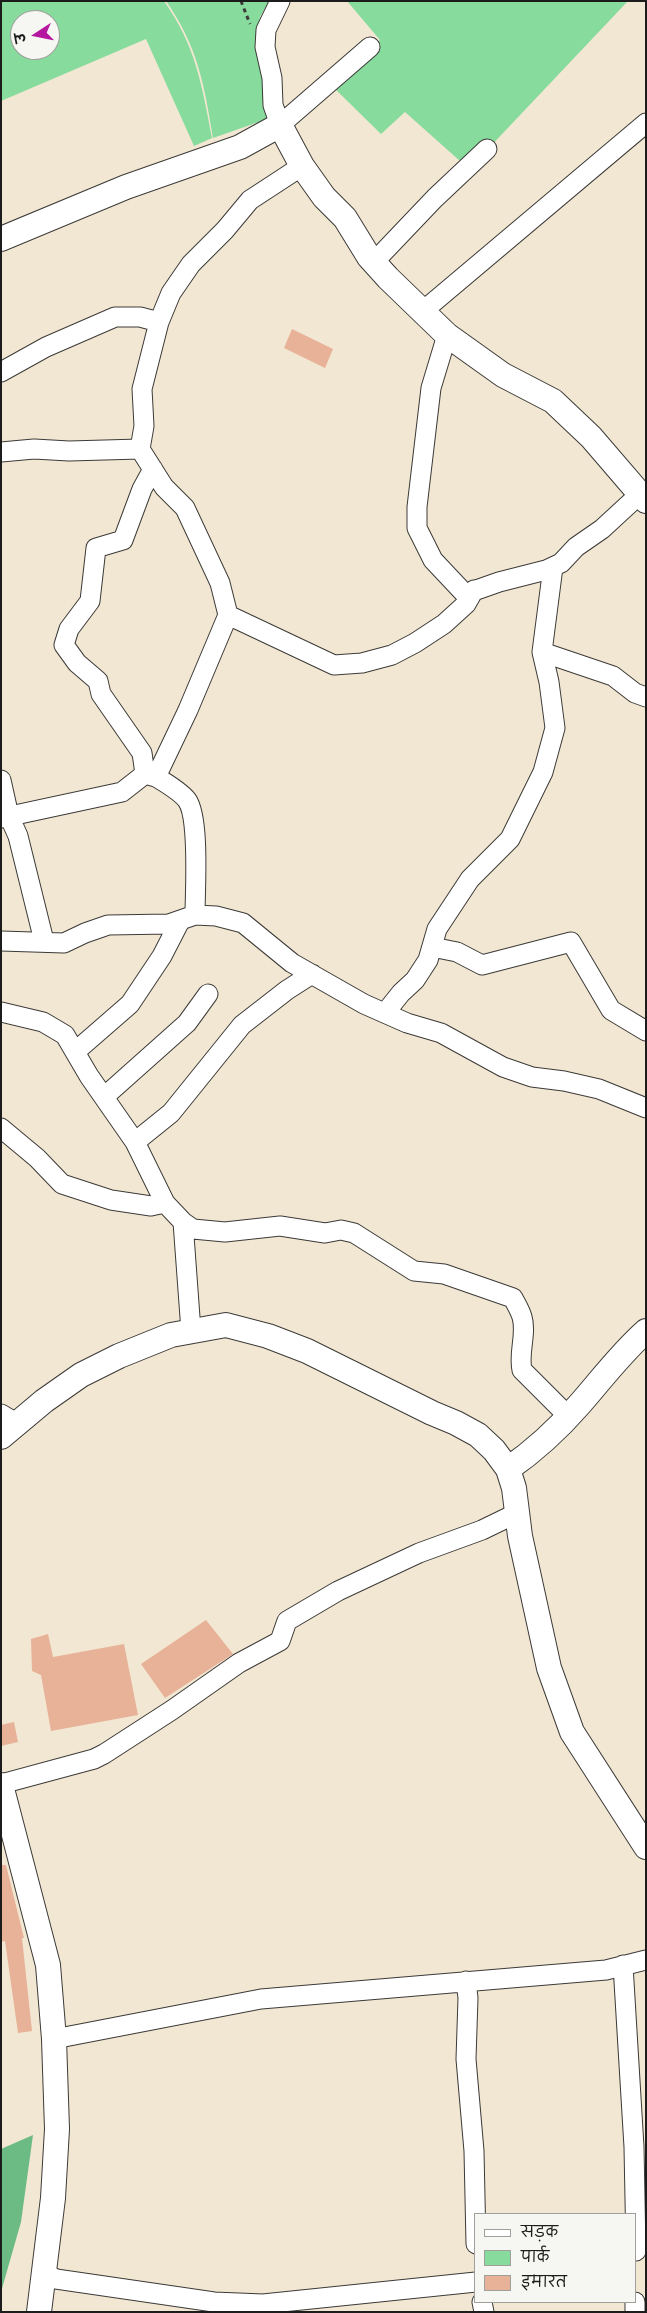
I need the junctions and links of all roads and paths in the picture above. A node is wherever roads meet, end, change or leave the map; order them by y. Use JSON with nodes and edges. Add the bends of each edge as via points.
{"nodes":[{"id":1,"x":280,"y":1,"type":"edge"},
{"id":2,"x":370,"y":47,"type":"dead end"},
{"id":3,"x":646,"y":124,"type":"edge"},
{"id":4,"x":280,"y":125,"type":"junction"},
{"id":5,"x":487,"y":150,"type":"dead end"},
{"id":6,"x":302,"y":166,"type":"junction"},
{"id":7,"x":1,"y":238,"type":"edge"},
{"id":8,"x":374,"y":262,"type":"junction"},
{"id":9,"x":423,"y":311,"type":"junction"},
{"id":10,"x":159,"y":322,"type":"junction"},
{"id":11,"x":448,"y":335,"type":"junction"},
{"id":12,"x":1,"y":372,"type":"edge"},
{"id":13,"x":140,"y":449,"type":"junction"},
{"id":14,"x":1,"y":452,"type":"edge"},
{"id":15,"x":153,"y":469,"type":"junction"},
{"id":16,"x":643,"y":498,"type":"edge"},
{"id":17,"x":553,"y":567,"type":"junction"},
{"id":18,"x":474,"y":590,"type":"junction"},
{"id":19,"x":228,"y":615,"type":"junction"},
{"id":20,"x":542,"y":652,"type":"junction"},
{"id":21,"x":646,"y":698,"type":"edge"},
{"id":22,"x":151,"y":776,"type":"junction"},
{"id":23,"x":1,"y":780,"type":"edge"},
{"id":24,"x":5,"y":817,"type":"edge"},
{"id":25,"x":188,"y":918,"type":"junction"},
{"id":26,"x":1,"y":941,"type":"edge"},
{"id":27,"x":44,"y":941,"type":"junction"},
{"id":28,"x":432,"y":947,"type":"junction"},
{"id":29,"x":312,"y":974,"type":"junction"},
{"id":30,"x":208,"y":994,"type":"dead end"},
{"id":31,"x":1,"y":1012,"type":"edge"},
{"id":32,"x":385,"y":1013,"type":"junction"},
{"id":33,"x":646,"y":1031,"type":"edge"},
{"id":34,"x":76,"y":1051,"type":"junction"},
{"id":35,"x":104,"y":1097,"type":"junction"},
{"id":36,"x":646,"y":1108,"type":"edge"},
{"id":37,"x":1,"y":1128,"type":"edge"},
{"id":38,"x":136,"y":1142,"type":"junction"},
{"id":39,"x":165,"y":1203,"type":"junction"},
{"id":40,"x":183,"y":1222,"type":"junction"},
{"id":41,"x":190,"y":1331,"type":"junction"},
{"id":42,"x":646,"y":1331,"type":"edge"},
{"id":43,"x":568,"y":1416,"type":"junction"},
{"id":44,"x":6,"y":1425,"type":"edge"},
{"id":45,"x":508,"y":1469,"type":"junction"},
{"id":46,"x":517,"y":1513,"type":"junction"},
{"id":47,"x":1,"y":1784,"type":"edge"},
{"id":48,"x":646,"y":1847,"type":"edge"},
{"id":49,"x":646,"y":1960,"type":"edge"},
{"id":50,"x":623,"y":1966,"type":"junction"},
{"id":51,"x":466,"y":1981,"type":"junction"},
{"id":52,"x":54,"y":2039,"type":"junction"},
{"id":53,"x":475,"y":2213,"type":"edge"},
{"id":54,"x":635,"y":2213,"type":"edge"},
{"id":55,"x":44,"y":2273,"type":"junction"},
{"id":56,"x":474,"y":2282,"type":"edge"},
{"id":57,"x":318,"y":2304,"type":"edge"},
{"id":58,"x":39,"y":2312,"type":"edge"}],
"edges":[{"from":1,"to":4,"type":"street","via":[[266,30],[265,47],[272,78],[273,105]]},
{"from":2,"to":4,"type":"street"},
{"from":3,"to":9,"type":"street"},
{"from":4,"to":6,"type":"street"},
{"from":4,"to":7,"type":"street","via":[[240,147],[126,187]]},
{"from":5,"to":8,"type":"street","via":[[435,198]]},
{"from":6,"to":8,"type":"street","via":[[324,197],[345,218]]},
{"from":6,"to":10,"type":"street","via":[[250,200],[191,264],[171,293]]},
{"from":8,"to":9,"type":"street"},
{"from":9,"to":11,"type":"street"},
{"from":10,"to":12,"type":"street","via":[[140,317],[116,317],[46,347]]},
{"from":10,"to":13,"type":"street","via":[[142,389],[144,426]]},
{"from":11,"to":16,"type":"street","via":[[503,375],[553,402],[591,437]]},
{"from":11,"to":18,"type":"street","via":[[431,388],[417,528],[433,560],[442,570],[465,594]]},
{"from":13,"to":14,"type":"street"},
{"from":13,"to":15,"type":"street"},
{"from":15,"to":19,"type":"street","via":[[164,487],[186,508],[220,582]]},
{"from":15,"to":22,"type":"street","via":[[142,488],[123,540],[96,548],[90,602],[68,630],[64,645],[77,663],[98,681],[101,694],[142,753]]},
{"from":16,"to":17,"type":"street"},
{"from":17,"to":18,"type":"street"},
{"from":17,"to":20,"type":"street"},
{"from":18,"to":19,"type":"street","via":[[466,604],[415,644],[392,655],[362,663],[334,665]]},
{"from":19,"to":22,"type":"street","via":[[192,701]]},
{"from":20,"to":21,"type":"street","via":[[613,676]]},
{"from":20,"to":28,"type":"street","via":[[555,728],[543,772],[510,839],[470,879],[437,929]]},
{"from":22,"to":24,"type":"street","via":[[122,792]]},
{"from":22,"to":25,"type":"street","via":[[186,799],[192,809],[195,856]]},
{"from":23,"to":24,"type":"street"},
{"from":24,"to":27,"type":"street","via":[[18,836]]},
{"from":25,"to":27,"type":"street","via":[[169,924],[108,925],[84,932],[64,943]]},
{"from":25,"to":29,"type":"street","via":[[216,916],[243,923],[292,963]]},
{"from":25,"to":34,"type":"street","via":[[130,1004]]},
{"from":26,"to":27,"type":"street"},
{"from":28,"to":32,"type":"street","via":[[415,980]]},
{"from":28,"to":33,"type":"street","via":[[457,952],[482,965],[571,942],[611,1010]]},
{"from":29,"to":32,"type":"street"},
{"from":29,"to":38,"type":"street","via":[[242,1025],[170,1113]]},
{"from":30,"to":35,"type":"street","via":[[187,1023]]},
{"from":31,"to":34,"type":"street","via":[[53,1026],[65,1035]]},
{"from":32,"to":36,"type":"street","via":[[442,1033],[503,1067],[532,1077],[599,1089]]},
{"from":34,"to":35,"type":"street"},
{"from":35,"to":38,"type":"street"},
{"from":37,"to":39,"type":"street","via":[[62,1184],[111,1200],[151,1206]]},
{"from":38,"to":39,"type":"street"},
{"from":39,"to":40,"type":"street"},
{"from":40,"to":41,"type":"street"},
{"from":40,"to":43,"type":"street","via":[[193,1229],[207,1232],[280,1226],[325,1233],[341,1230],[354,1233],[414,1271],[444,1274],[513,1298],[522,1317],[522,1370]]},
{"from":41,"to":44,"type":"street","via":[[170,1335],[81,1375]]},
{"from":41,"to":45,"type":"street","via":[[226,1325],[307,1351],[471,1431],[494,1450]]},
{"from":42,"to":43,"type":"street"},
{"from":43,"to":45,"type":"street","via":[[530,1453]]},
{"from":45,"to":46,"type":"street"},
{"from":46,"to":47,"type":"street","via":[[338,1591],[287,1621],[280,1641],[239,1663],[104,1754]]},
{"from":46,"to":48,"type":"street","via":[[549,1668],[572,1732]]},
{"from":47,"to":52,"type":"street","via":[[48,1965]]},
{"from":49,"to":50,"type":"street"},
{"from":50,"to":51,"type":"street"},
{"from":50,"to":54,"type":"street"},
{"from":51,"to":52,"type":"street","via":[[261,1999]]},
{"from":51,"to":53,"type":"street","via":[[466,2058]]},
{"from":52,"to":55,"type":"street","via":[[57,2129],[54,2198]]},
{"from":55,"to":57,"type":"street","via":[[56,2279],[214,2302]]},
{"from":55,"to":58,"type":"street"},
{"from":56,"to":57,"type":"street"}]}
